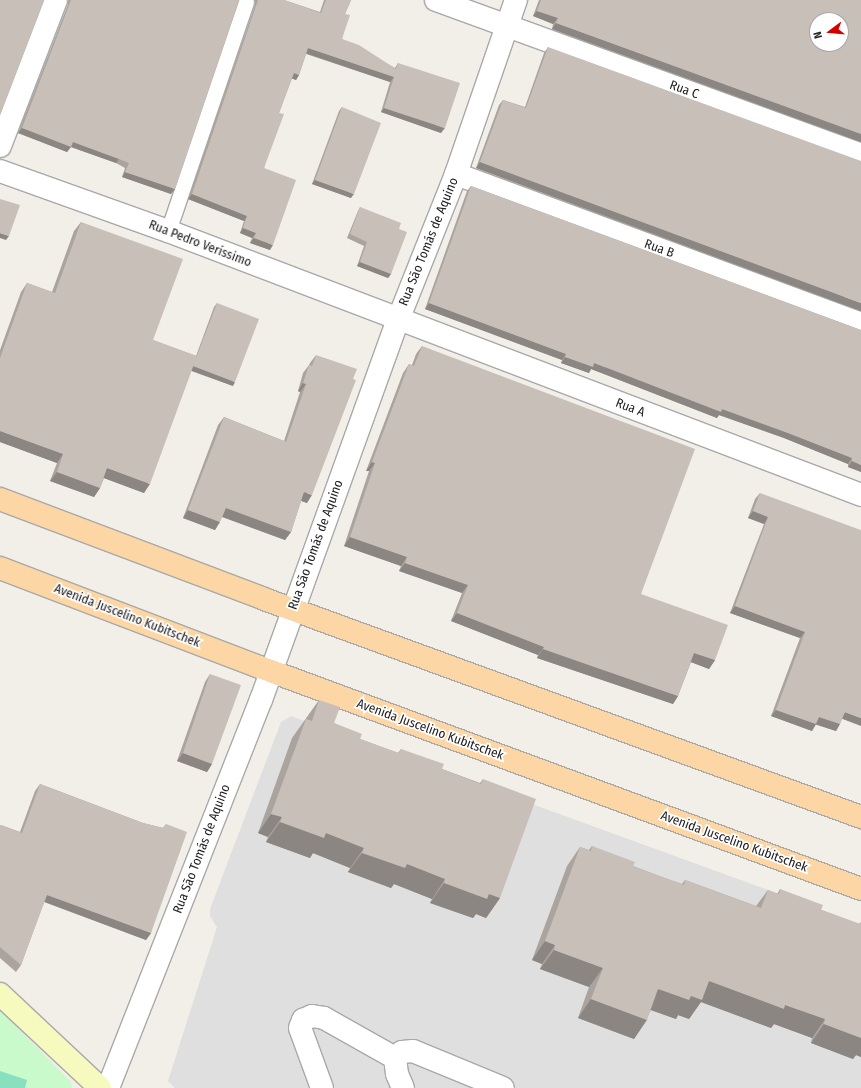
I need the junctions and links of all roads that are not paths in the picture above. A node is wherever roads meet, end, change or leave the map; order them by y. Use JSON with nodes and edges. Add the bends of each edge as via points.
{"nodes":[{"id":1,"x":56,"y":0,"type":"edge"},
{"id":2,"x":436,"y":0,"type":"edge"},
{"id":3,"x":516,"y":0,"type":"edge"},
{"id":4,"x":246,"y":2,"type":"dead end"},
{"id":5,"x":506,"y":28,"type":"junction"},
{"id":6,"x":1,"y":139,"type":"edge"},
{"id":7,"x":861,"y":155,"type":"edge"},
{"id":8,"x":0,"y":171,"type":"edge"},
{"id":9,"x":456,"y":174,"type":"junction"},
{"id":10,"x":168,"y":231,"type":"junction"},
{"id":11,"x":398,"y":320,"type":"junction"},
{"id":12,"x":861,"y":324,"type":"edge"},
{"id":13,"x":861,"y":495,"type":"edge"},
{"id":14,"x":0,"y":498,"type":"edge"},
{"id":15,"x":0,"y":568,"type":"edge"},
{"id":16,"x":293,"y":609,"type":"junction"},
{"id":17,"x":272,"y":672,"type":"junction"},
{"id":18,"x":861,"y":817,"type":"edge"},
{"id":19,"x":861,"y":889,"type":"edge"},
{"id":20,"x":0,"y":994,"type":"edge"},
{"id":21,"x":395,"y":1058,"type":"junction"},
{"id":22,"x":100,"y":1088,"type":"edge"},
{"id":23,"x":108,"y":1088,"type":"edge"},
{"id":24,"x":322,"y":1088,"type":"edge"},
{"id":25,"x":403,"y":1088,"type":"edge"},
{"id":26,"x":503,"y":1088,"type":"edge"}],
"edges":[{"from":1,"to":6,"type":"street"},
{"from":2,"to":5,"type":"street","name":"Rua C"},
{"from":3,"to":5,"type":"street","name":"Rua São Tomás de Aquino"},
{"from":4,"to":10,"type":"lane"},
{"from":5,"to":7,"type":"street","name":"Rua C"},
{"from":5,"to":9,"type":"street","name":"Rua São Tomás de Aquino"},
{"from":8,"to":10,"type":"street","name":"Rua Pedro Veríssimo"},
{"from":9,"to":11,"type":"street","name":"Rua São Tomás de Aquino"},
{"from":9,"to":12,"type":"street","name":"Rua B"},
{"from":10,"to":11,"type":"street","name":"Rua Pedro Veríssimo"},
{"from":11,"to":13,"type":"street","name":"Rua A"},
{"from":11,"to":16,"type":"street","name":"Rua São Tomás de Aquino"},
{"from":14,"to":16,"type":"main road"},
{"from":15,"to":17,"type":"main road","name":"Avenida Juscelino Kubitschek"},
{"from":16,"to":17,"type":"street","name":"Rua São Tomás de Aquino"},
{"from":16,"to":18,"type":"main road"},
{"from":17,"to":19,"type":"main road","name":"Avenida Juscelino Kubitschek"},
{"from":17,"to":23,"type":"street","name":"Rua São Tomás de Aquino"},
{"from":20,"to":22,"type":"street"},
{"from":21,"to":24,"type":"street","via":[[324,1018],[312,1016],[303,1020],[300,1028]]},
{"from":21,"to":25,"type":"street","via":[[396,1074]]},
{"from":21,"to":26,"type":"street","via":[[402,1052],[413,1051]]}]}
